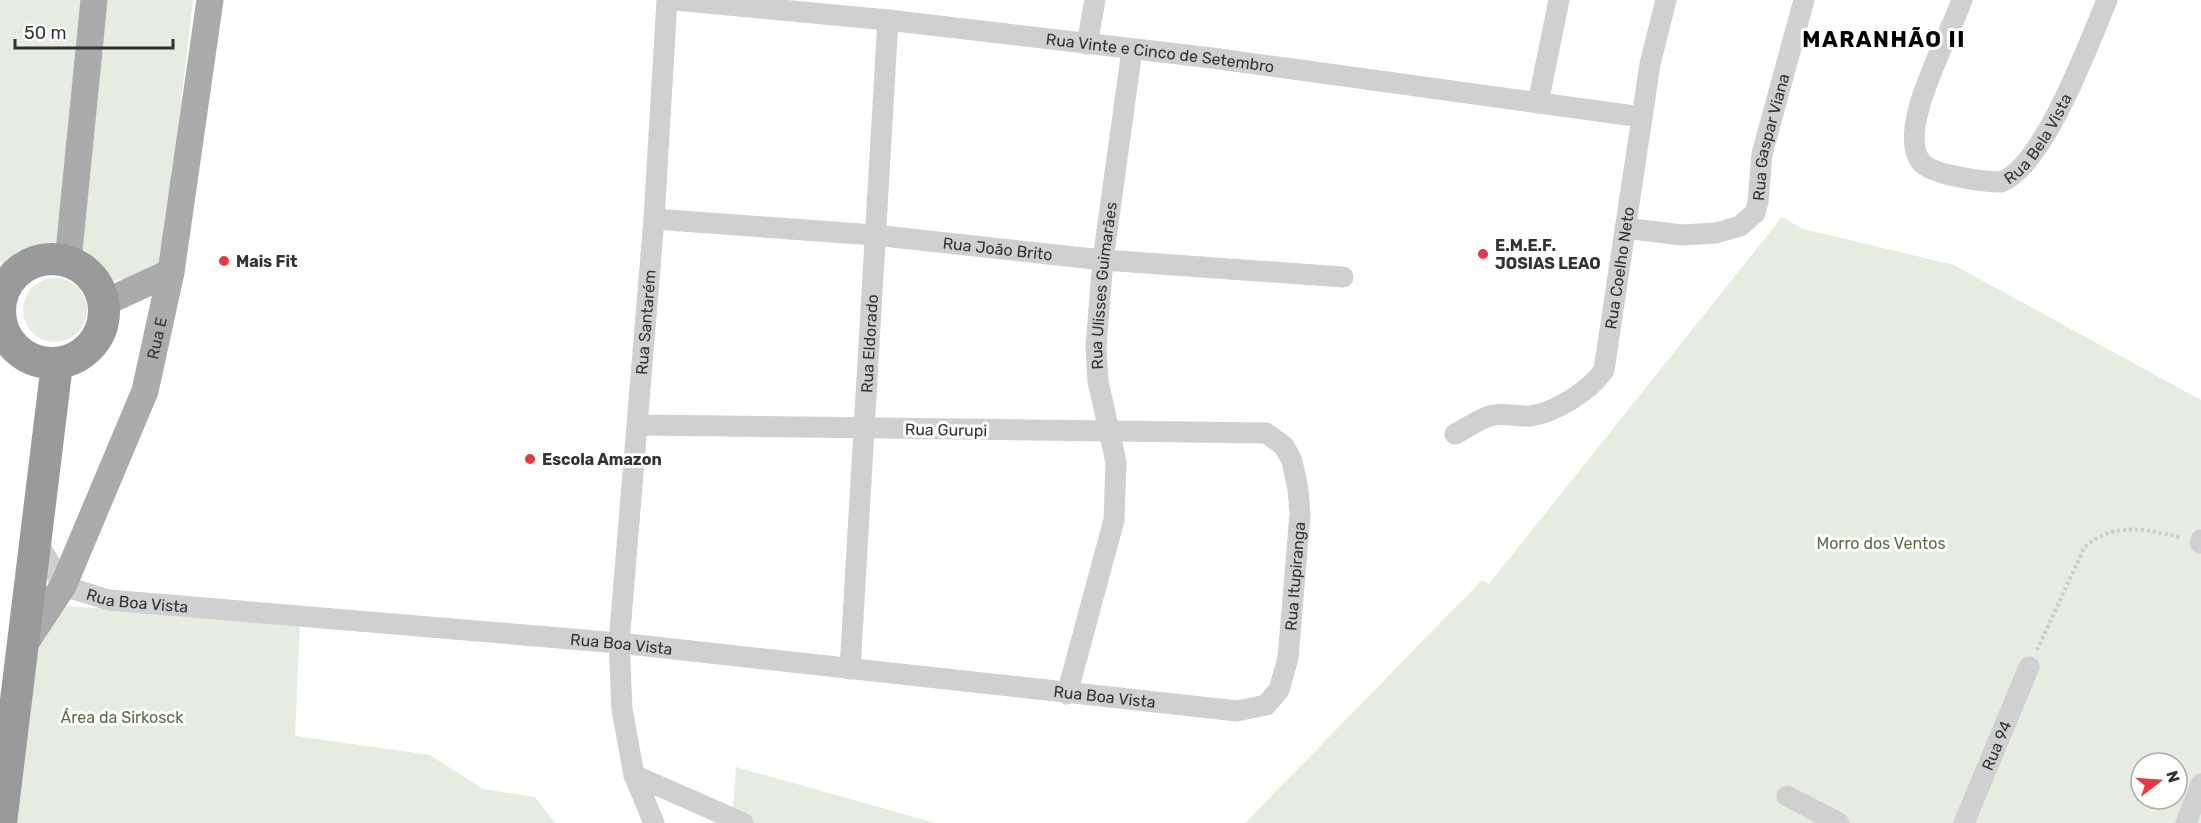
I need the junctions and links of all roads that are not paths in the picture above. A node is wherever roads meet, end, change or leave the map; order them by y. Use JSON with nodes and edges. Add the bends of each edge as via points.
{"nodes":[{"id":1,"x":94,"y":0,"type":"edge"},
{"id":2,"x":210,"y":0,"type":"edge"},
{"id":3,"x":667,"y":0,"type":"edge"},
{"id":4,"x":675,"y":0,"type":"edge"},
{"id":5,"x":1095,"y":0,"type":"edge"},
{"id":6,"x":1559,"y":0,"type":"edge"},
{"id":7,"x":1666,"y":0,"type":"edge"},
{"id":8,"x":1804,"y":0,"type":"edge"},
{"id":9,"x":1962,"y":0,"type":"edge"},
{"id":10,"x":2108,"y":0,"type":"edge"},
{"id":11,"x":888,"y":20,"type":"junction"},
{"id":12,"x":1087,"y":44,"type":"junction"},
{"id":13,"x":1132,"y":50,"type":"junction"},
{"id":14,"x":1538,"y":103,"type":"junction"},
{"id":15,"x":1642,"y":117,"type":"junction"},
{"id":16,"x":654,"y":219,"type":"junction"},
{"id":17,"x":1625,"y":228,"type":"junction"},
{"id":18,"x":874,"y":235,"type":"junction"},
{"id":19,"x":1103,"y":260,"type":"junction"},
{"id":20,"x":68,"y":261,"type":"junction"},
{"id":21,"x":171,"y":272,"type":"junction"},
{"id":22,"x":1342,"y":277,"type":"dead end"},
{"id":23,"x":104,"y":303,"type":"junction"},
{"id":24,"x":1,"y":324,"type":"edge"},
{"id":25,"x":57,"y":364,"type":"junction"},
{"id":26,"x":638,"y":425,"type":"junction"},
{"id":27,"x":864,"y":429,"type":"junction"},
{"id":28,"x":1108,"y":431,"type":"junction"},
{"id":29,"x":1255,"y":432,"type":"joint"},
{"id":30,"x":1455,"y":434,"type":"dead end"},
{"id":31,"x":35,"y":537,"type":"junction"},
{"id":32,"x":63,"y":586,"type":"junction"},
{"id":33,"x":619,"y":643,"type":"junction"},
{"id":34,"x":22,"y":648,"type":"junction"},
{"id":35,"x":2029,"y":667,"type":"road end"},
{"id":36,"x":850,"y":669,"type":"junction"},
{"id":37,"x":1067,"y":694,"type":"junction"},
{"id":38,"x":1237,"y":711,"type":"joint"},
{"id":39,"x":634,"y":775,"type":"junction"},
{"id":40,"x":2201,"y":784,"type":"edge"},
{"id":41,"x":1787,"y":796,"type":"dead end"},
{"id":42,"x":1,"y":823,"type":"edge"},
{"id":43,"x":654,"y":823,"type":"edge"},
{"id":44,"x":743,"y":823,"type":"edge"},
{"id":45,"x":1839,"y":823,"type":"edge"},
{"id":46,"x":1964,"y":823,"type":"edge"},
{"id":47,"x":2186,"y":823,"type":"edge"}],
"edges":[{"from":1,"to":20,"type":"main road"},
{"from":2,"to":21,"type":"main road","name":"Rua E"},
{"from":3,"to":16,"type":"street","name":"Rua Santarém"},
{"from":4,"to":11,"type":"street","name":"Rua Vinte e Cinco de Setembro"},
{"from":5,"to":12,"type":"street"},
{"from":6,"to":14,"type":"street"},
{"from":7,"to":15,"type":"street","name":"Rua Coelho Neto"},
{"from":8,"to":17,"type":"street","name":"Rua Gaspar Viana","via":[[1762,154],[1755,213],[1740,226],[1716,233],[1682,235]]},
{"from":9,"to":10,"type":"street","name":"Rua Bela Vista","via":[[1916,115],[1915,152],[1923,164],[1939,172],[2001,182],[2010,179],[2034,152],[2070,88]]},
{"from":11,"to":12,"type":"street","name":"Rua Vinte e Cinco de Setembro"},
{"from":11,"to":18,"type":"street","name":"Rua Eldorado"},
{"from":12,"to":13,"type":"street","name":"Rua Vinte e Cinco de Setembro"},
{"from":13,"to":14,"type":"street","name":"Rua Vinte e Cinco de Setembro"},
{"from":13,"to":19,"type":"street","name":"Rua Ulisses Guimarães"},
{"from":14,"to":15,"type":"street","name":"Rua Vinte e Cinco de Setembro"},
{"from":15,"to":17,"type":"street","name":"Rua Coelho Neto"},
{"from":16,"to":18,"type":"street","name":"Rua João Brito"},
{"from":16,"to":26,"type":"street","name":"Rua Santarém"},
{"from":17,"to":30,"type":"street","name":"Rua Coelho Neto","via":[[1604,370],[1596,382],[1582,393],[1533,416],[1494,415]]},
{"from":18,"to":19,"type":"street","name":"Rua João Brito"},
{"from":18,"to":27,"type":"street","name":"Rua Eldorado"},
{"from":19,"to":22,"type":"street","name":"Rua João Brito"},
{"from":19,"to":28,"type":"street","name":"Rua Ulisses Guimarães","via":[[1097,357]]},
{"from":20,"to":23,"type":"highway","via":[[96,282]]},
{"from":20,"to":24,"type":"highway","via":[[52,258],[23,267],[4,291]]},
{"from":21,"to":23,"type":"main road"},
{"from":21,"to":32,"type":"main road","name":"Rua E","via":[[145,391]]},
{"from":23,"to":25,"type":"highway","via":[[104,320],[93,343],[74,360]]},
{"from":24,"to":25,"type":"highway","via":[[11,344],[24,356],[39,363]]},
{"from":25,"to":31,"type":"highway"},
{"from":26,"to":27,"type":"street","name":"Rua Gurupi"},
{"from":26,"to":33,"type":"street","name":"Rua Santarém"},
{"from":27,"to":28,"type":"street","name":"Rua Gurupi"},
{"from":27,"to":36,"type":"street","name":"Rua Eldorado"},
{"from":28,"to":29,"type":"street","name":"Rua Gurupi"},
{"from":28,"to":37,"type":"street","name":"Rua Ulisses Guimarães","via":[[1116,462],[1114,520]]},
{"from":29,"to":38,"type":"street","name":"Rua Itupiranga","via":[[1274,436],[1284,446],[1292,461],[1300,514],[1288,658],[1279,690],[1266,705]]},
{"from":31,"to":32,"type":"street","name":"Rua Boa Vista"},
{"from":31,"to":34,"type":"highway"},
{"from":32,"to":33,"type":"street","name":"Rua Boa Vista","via":[[109,600]]},
{"from":32,"to":34,"type":"main road","name":"Rua E"},
{"from":33,"to":36,"type":"street","name":"Rua Boa Vista"},
{"from":33,"to":39,"type":"street","name":"Rua Santarém","via":[[622,709]]},
{"from":34,"to":42,"type":"highway"},
{"from":35,"to":46,"type":"street","name":"Rua 94"},
{"from":36,"to":37,"type":"street","name":"Rua Boa Vista"},
{"from":37,"to":38,"type":"street","name":"Rua Boa Vista"},
{"from":39,"to":43,"type":"street","name":"Rua Santarém"},
{"from":39,"to":44,"type":"street"},
{"from":40,"to":47,"type":"street"},
{"from":41,"to":45,"type":"street"}]}
